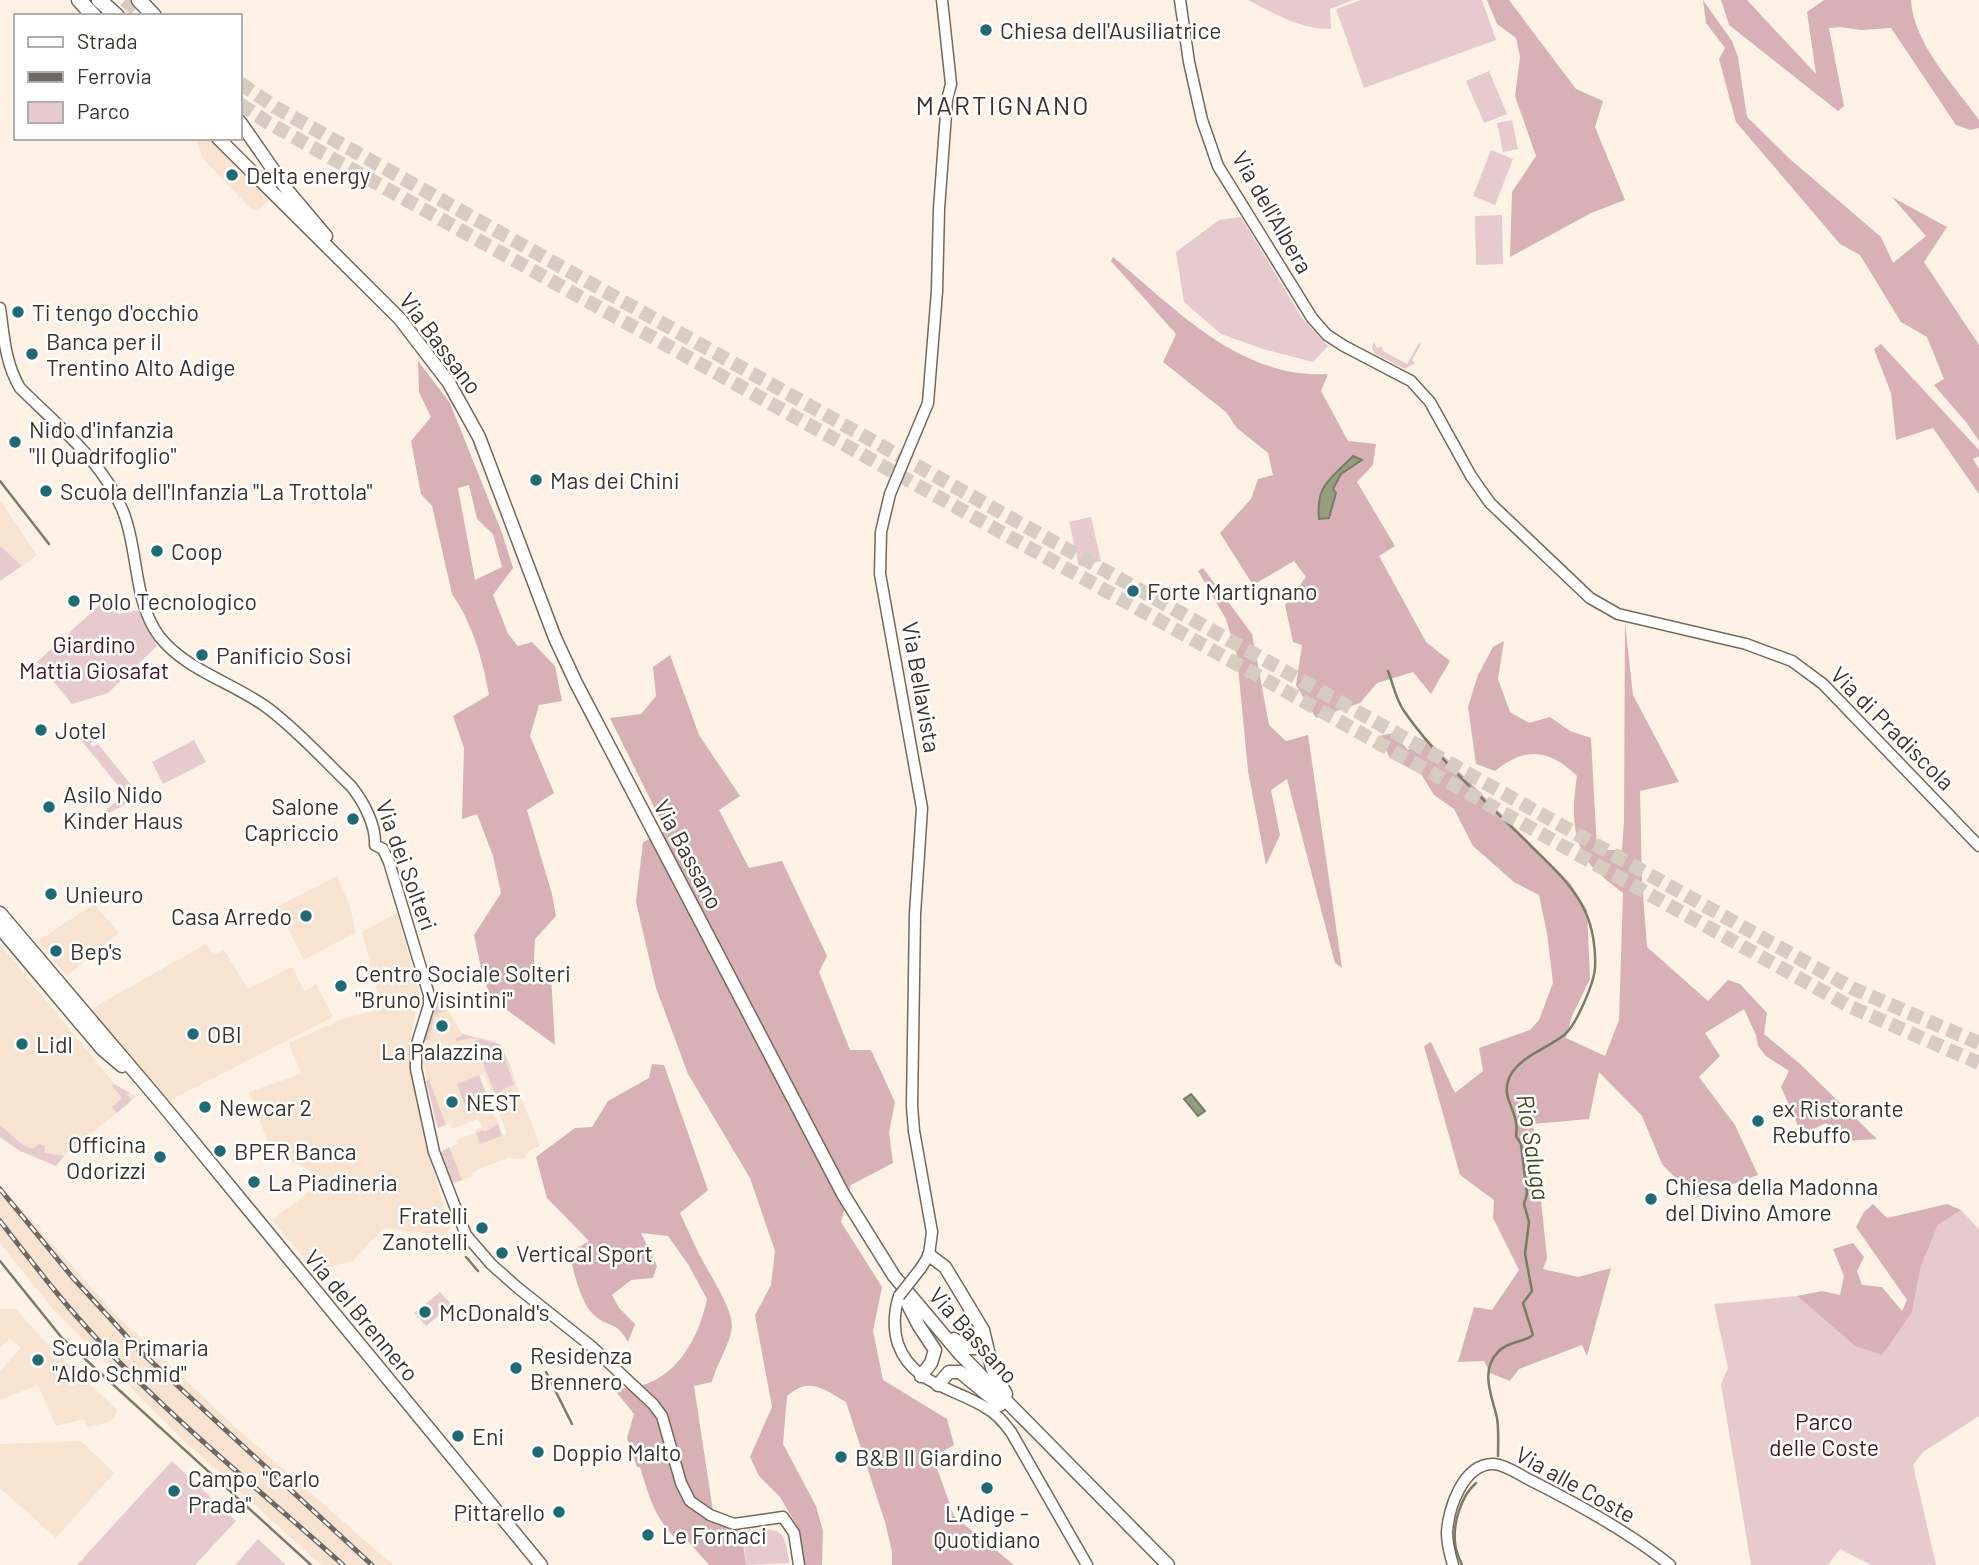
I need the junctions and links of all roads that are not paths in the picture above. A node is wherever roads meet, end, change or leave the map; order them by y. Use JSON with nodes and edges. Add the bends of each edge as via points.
{"nodes":[{"id":1,"x":79,"y":0,"type":"edge"},
{"id":2,"x":99,"y":0,"type":"edge"},
{"id":3,"x":139,"y":0,"type":"edge"},
{"id":4,"x":942,"y":0,"type":"edge"},
{"id":5,"x":1180,"y":0,"type":"edge"},
{"id":6,"x":92,"y":14,"type":"edge"},
{"id":7,"x":115,"y":14,"type":"edge"},
{"id":8,"x":152,"y":14,"type":"edge"},
{"id":9,"x":242,"y":125,"type":"edge"},
{"id":10,"x":220,"y":140,"type":"edge"},
{"id":11,"x":376,"y":294,"type":"junction"},
{"id":12,"x":0,"y":308,"type":"edge"},
{"id":13,"x":1344,"y":346,"type":"joint"},
{"id":14,"x":910,"y":835,"type":"dead end"},
{"id":15,"x":1979,"y":846,"type":"edge"},
{"id":16,"x":918,"y":858,"type":"junction"},
{"id":17,"x":0,"y":913,"type":"edge"},
{"id":18,"x":0,"y":928,"type":"edge"},
{"id":19,"x":150,"y":1090,"type":"junction"},
{"id":20,"x":929,"y":1255,"type":"junction"},
{"id":21,"x":894,"y":1276,"type":"junction"},
{"id":22,"x":979,"y":1326,"type":"junction"},
{"id":23,"x":921,"y":1376,"type":"junction"},
{"id":24,"x":938,"y":1385,"type":"junction"},
{"id":25,"x":1024,"y":1420,"type":"junction"},
{"id":26,"x":541,"y":1565,"type":"edge"},
{"id":27,"x":799,"y":1565,"type":"edge"},
{"id":28,"x":1087,"y":1565,"type":"edge"},
{"id":29,"x":1168,"y":1565,"type":"edge"},
{"id":30,"x":1453,"y":1565,"type":"edge"},
{"id":31,"x":1670,"y":1565,"type":"edge"}],
"edges":[{"from":1,"to":6,"type":"highway"},
{"from":2,"to":7,"type":"highway"},
{"from":3,"to":8,"type":"highway"},
{"from":4,"to":16,"type":"street","name":"Via Bellavista","via":[[951,84],[928,403],[890,494],[881,532],[880,575],[922,808]]},
{"from":5,"to":13,"type":"street","name":"Via dell'Albera","via":[[1202,120],[1218,166],[1312,318]]},
{"from":9,"to":11,"type":"main road","via":[[288,191]]},
{"from":10,"to":11,"type":"main road","name":"Via Bassano"},
{"from":11,"to":21,"type":"main road","name":"Via Bassano","via":[[424,347],[470,418],[576,683],[843,1194]]},
{"from":12,"to":27,"type":"street","name":"Via dei Solteri","via":[[7,357],[16,381],[93,463],[116,495],[129,529],[143,604],[160,636],[202,670],[268,708],[361,799],[376,836],[375,845],[383,849],[389,862],[429,995],[416,1047],[416,1069],[434,1152],[466,1235],[491,1264],[653,1404],[662,1416],[690,1501],[734,1524],[783,1517],[794,1533]]},
{"from":13,"to":15,"type":"street","name":"Via di Pradiscola","via":[[1412,382],[1430,402],[1490,503],[1590,598],[1618,614],[1746,644],[1792,662],[1823,684]]},
{"from":14,"to":16,"type":"street"},
{"from":16,"to":20,"type":"street","name":"Via Bellavista","via":[[912,1106],[932,1232]]},
{"from":17,"to":19,"type":"main road","name":"Via del Brennero"},
{"from":18,"to":19,"type":"main road","name":"Via del Brennero","via":[[102,1049]]},
{"from":19,"to":26,"type":"main road","name":"Via del Brennero"},
{"from":20,"to":22,"type":"main road","via":[[945,1267]]},
{"from":20,"to":23,"type":"street","bridge":true,"via":[[899,1296],[894,1315],[897,1342],[905,1360]]},
{"from":21,"to":22,"type":"main road","via":[[961,1347],[979,1345]]},
{"from":21,"to":23,"type":"main road","via":[[935,1350]]},
{"from":21,"to":25,"type":"main road","name":"Via Bassano"},
{"from":22,"to":25,"type":"main road","via":[[998,1382]]},
{"from":23,"to":24,"type":"street"},
{"from":24,"to":25,"type":"main road","via":[[949,1372],[960,1372]]},
{"from":24,"to":28,"type":"street","via":[[1001,1419]]},
{"from":25,"to":29,"type":"main road","name":"Via Bassano"},
{"from":30,"to":31,"type":"street","name":"Via alle Coste","via":[[1447,1534],[1452,1507],[1465,1479],[1492,1464],[1538,1484],[1649,1548]]}]}
